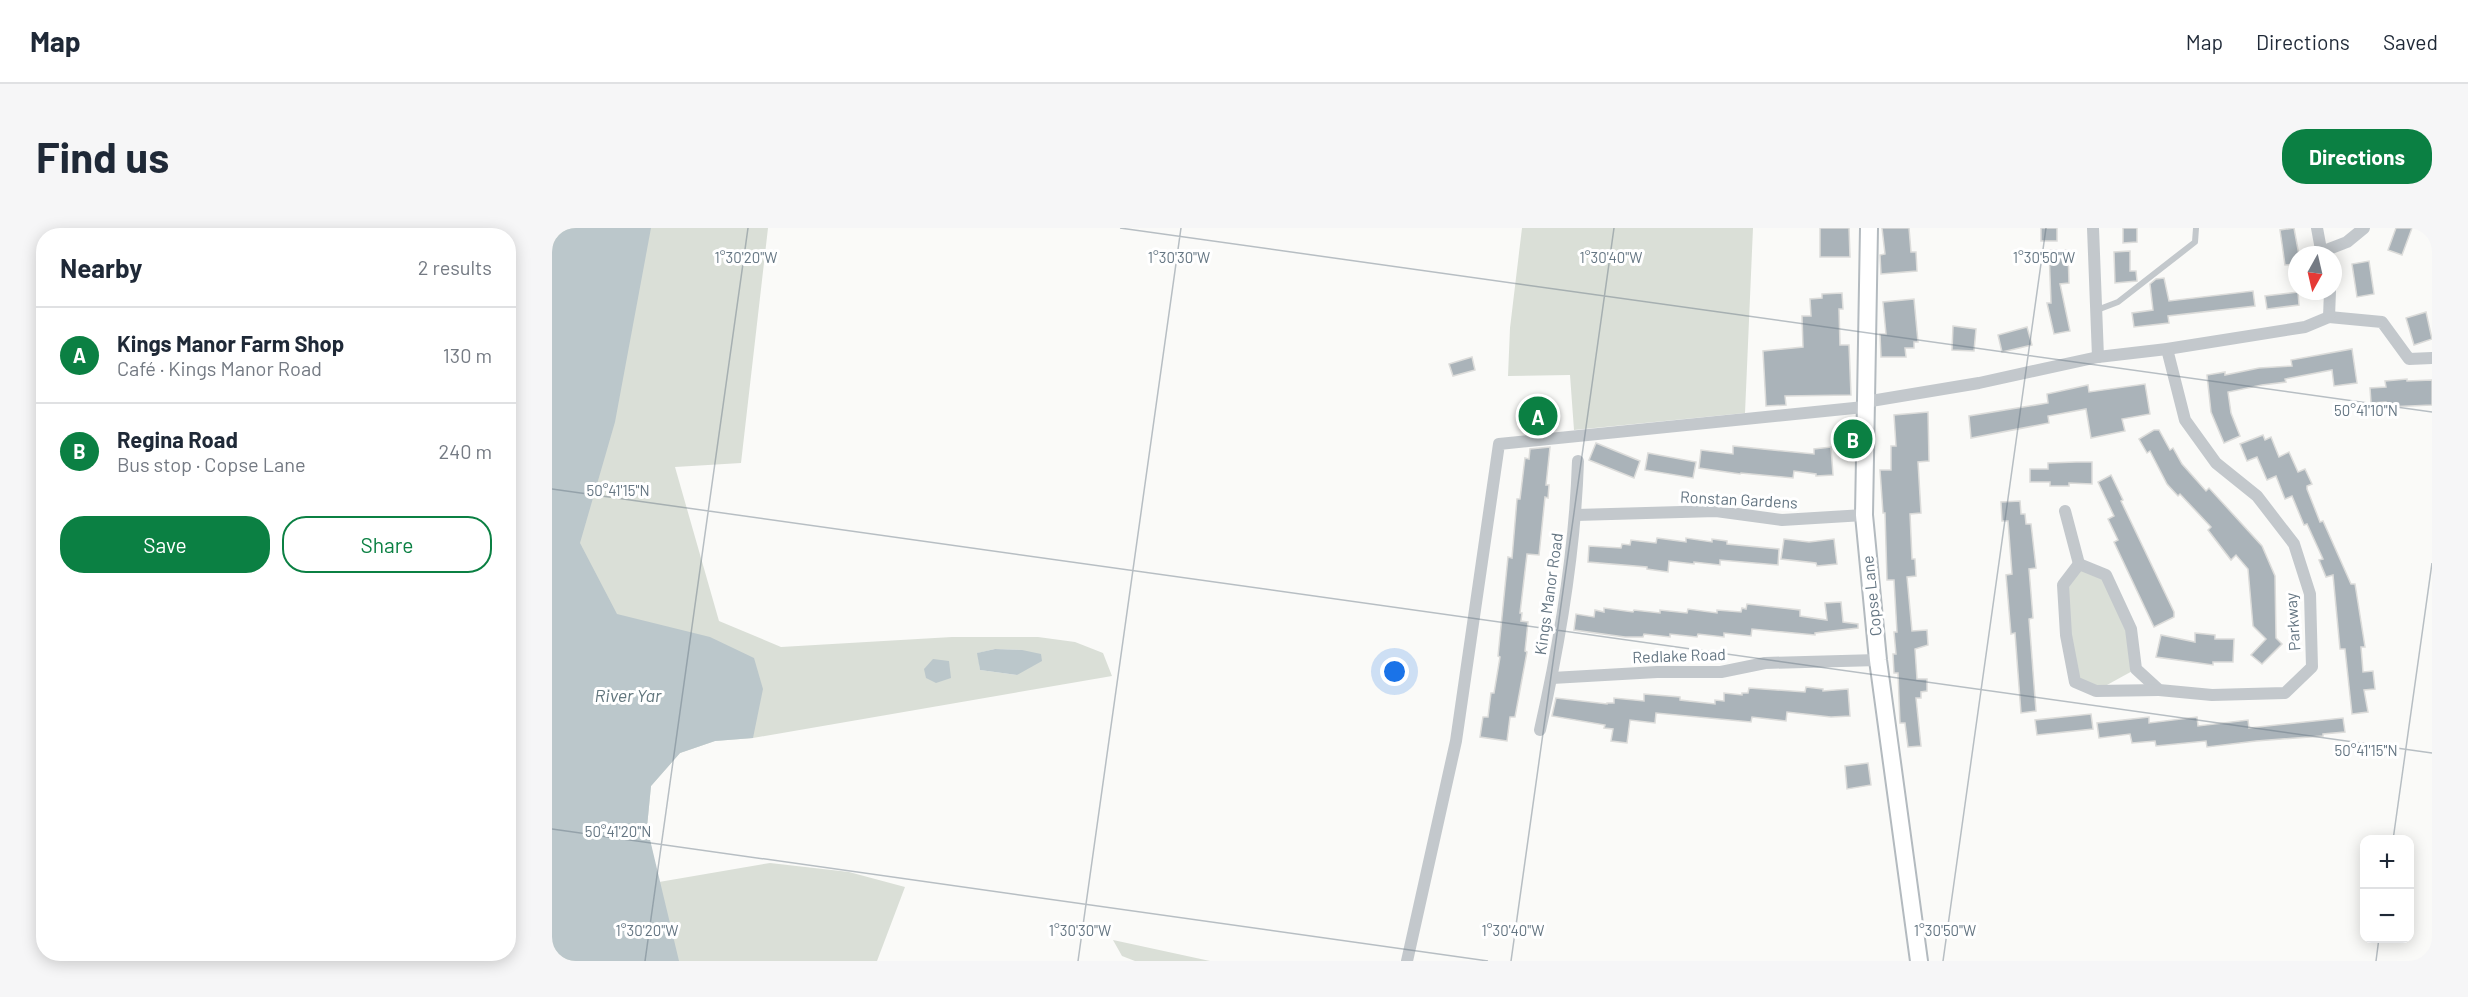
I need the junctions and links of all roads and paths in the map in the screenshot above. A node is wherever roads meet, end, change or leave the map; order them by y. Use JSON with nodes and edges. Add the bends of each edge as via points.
{"nodes":[{"id":1,"x":1869,"y":228,"type":"edge"},
{"id":2,"x":2093,"y":228,"type":"edge"},
{"id":3,"x":2196,"y":228,"type":"edge"},
{"id":4,"x":2317,"y":228,"type":"edge"},
{"id":5,"x":2364,"y":228,"type":"edge"},
{"id":6,"x":2321,"y":246,"type":"edge"},
{"id":7,"x":2338,"y":246,"type":"edge"},
{"id":8,"x":2330,"y":300,"type":"edge"},
{"id":9,"x":2096,"y":310,"type":"junction"},
{"id":10,"x":2329,"y":317,"type":"junction"},
{"id":11,"x":2167,"y":349,"type":"junction"},
{"id":12,"x":2098,"y":357,"type":"junction"},
{"id":13,"x":2432,"y":358,"type":"edge"},
{"id":14,"x":1865,"y":404,"type":"junction"},
{"id":15,"x":1578,"y":461,"type":"dead end"},
{"id":16,"x":2065,"y":511,"type":"dead end"},
{"id":17,"x":1576,"y":515,"type":"junction"},
{"id":18,"x":1864,"y":515,"type":"junction"},
{"id":19,"x":2079,"y":564,"type":"junction"},
{"id":20,"x":1878,"y":660,"type":"junction"},
{"id":21,"x":1552,"y":678,"type":"junction"},
{"id":22,"x":2158,"y":690,"type":"junction"},
{"id":23,"x":1540,"y":730,"type":"dead end"},
{"id":24,"x":1407,"y":961,"type":"edge"},
{"id":25,"x":1919,"y":961,"type":"edge"}],
"edges":[{"from":1,"to":14,"type":"street","name":"Copse Lane"},
{"from":2,"to":9,"type":"street"},
{"from":3,"to":9,"type":"lane","via":[[2195,242],[2118,302]]},
{"from":4,"to":6,"type":"street"},
{"from":5,"to":7,"type":"street"},
{"from":8,"to":10,"type":"street"},
{"from":9,"to":12,"type":"street"},
{"from":10,"to":11,"type":"street","via":[[2305,327]]},
{"from":10,"to":13,"type":"street","via":[[2382,322],[2409,359]]},
{"from":11,"to":12,"type":"street"},
{"from":11,"to":22,"type":"street","name":"Parkway","via":[[2185,420],[2216,463],[2257,496],[2294,544],[2310,594],[2312,667],[2285,693],[2212,695]]},
{"from":12,"to":14,"type":"street"},
{"from":14,"to":18,"type":"street","name":"Copse Lane"},
{"from":14,"to":24,"type":"street","via":[[1499,444],[1456,741]]},
{"from":15,"to":17,"type":"street","name":"Kings Manor Road"},
{"from":16,"to":19,"type":"street"},
{"from":17,"to":18,"type":"street","name":"Ronstan Gardens","via":[[1716,511],[1782,520]]},
{"from":17,"to":21,"type":"street","name":"Kings Manor Road"},
{"from":18,"to":20,"type":"street","name":"Copse Lane"},
{"from":19,"to":22,"type":"street","via":[[2106,575],[2131,629],[2136,669]]},
{"from":19,"to":22,"type":"street","name":"Parkway","via":[[2063,585],[2066,634],[2075,682],[2096,691]]},
{"from":20,"to":21,"type":"street","name":"Redlake Road","via":[[1765,663],[1721,672]]},
{"from":20,"to":25,"type":"street","name":"Copse Lane"},
{"from":21,"to":23,"type":"street","name":"Kings Manor Road"}]}
